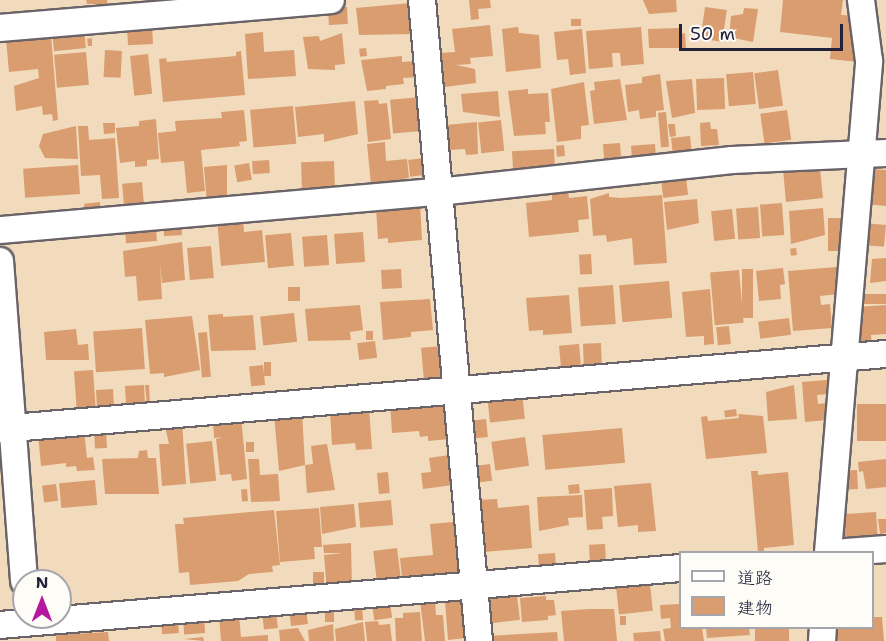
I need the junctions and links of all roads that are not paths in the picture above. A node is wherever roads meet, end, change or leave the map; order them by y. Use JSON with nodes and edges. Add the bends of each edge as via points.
{"nodes":[{"id":1,"x":331,"y":0,"type":"edge"},
{"id":2,"x":422,"y":0,"type":"edge"},
{"id":3,"x":861,"y":0,"type":"edge"},
{"id":4,"x":0,"y":28,"type":"edge"},
{"id":5,"x":861,"y":153,"type":"junction"},
{"id":6,"x":886,"y":153,"type":"edge"},
{"id":7,"x":438,"y":192,"type":"junction"},
{"id":8,"x":0,"y":230,"type":"edge"},
{"id":9,"x":0,"y":261,"type":"edge"},
{"id":10,"x":886,"y":354,"type":"edge"},
{"id":11,"x":842,"y":357,"type":"junction"},
{"id":12,"x":456,"y":389,"type":"junction"},
{"id":13,"x":6,"y":429,"type":"edge"},
{"id":14,"x":886,"y":549,"type":"edge"},
{"id":15,"x":828,"y":551,"type":"edge"},
{"id":16,"x":859,"y":551,"type":"edge"},
{"id":17,"x":679,"y":568,"type":"edge"},
{"id":18,"x":23,"y":569,"type":"edge"},
{"id":19,"x":474,"y":587,"type":"junction"},
{"id":20,"x":72,"y":623,"type":"edge"},
{"id":21,"x":479,"y":641,"type":"edge"}],
"edges":[{"from":1,"to":4,"type":"street"},
{"from":2,"to":7,"type":"street"},
{"from":3,"to":5,"type":"street","via":[[869,61]]},
{"from":5,"to":6,"type":"street"},
{"from":5,"to":7,"type":"street","via":[[732,160]]},
{"from":5,"to":11,"type":"street"},
{"from":7,"to":8,"type":"street"},
{"from":7,"to":12,"type":"street"},
{"from":9,"to":13,"type":"street"},
{"from":10,"to":11,"type":"street"},
{"from":11,"to":12,"type":"street"},
{"from":11,"to":15,"type":"street"},
{"from":12,"to":13,"type":"street"},
{"from":12,"to":19,"type":"street"},
{"from":13,"to":18,"type":"street"},
{"from":14,"to":16,"type":"street"},
{"from":17,"to":19,"type":"street"},
{"from":19,"to":20,"type":"street"},
{"from":19,"to":21,"type":"street"}]}
